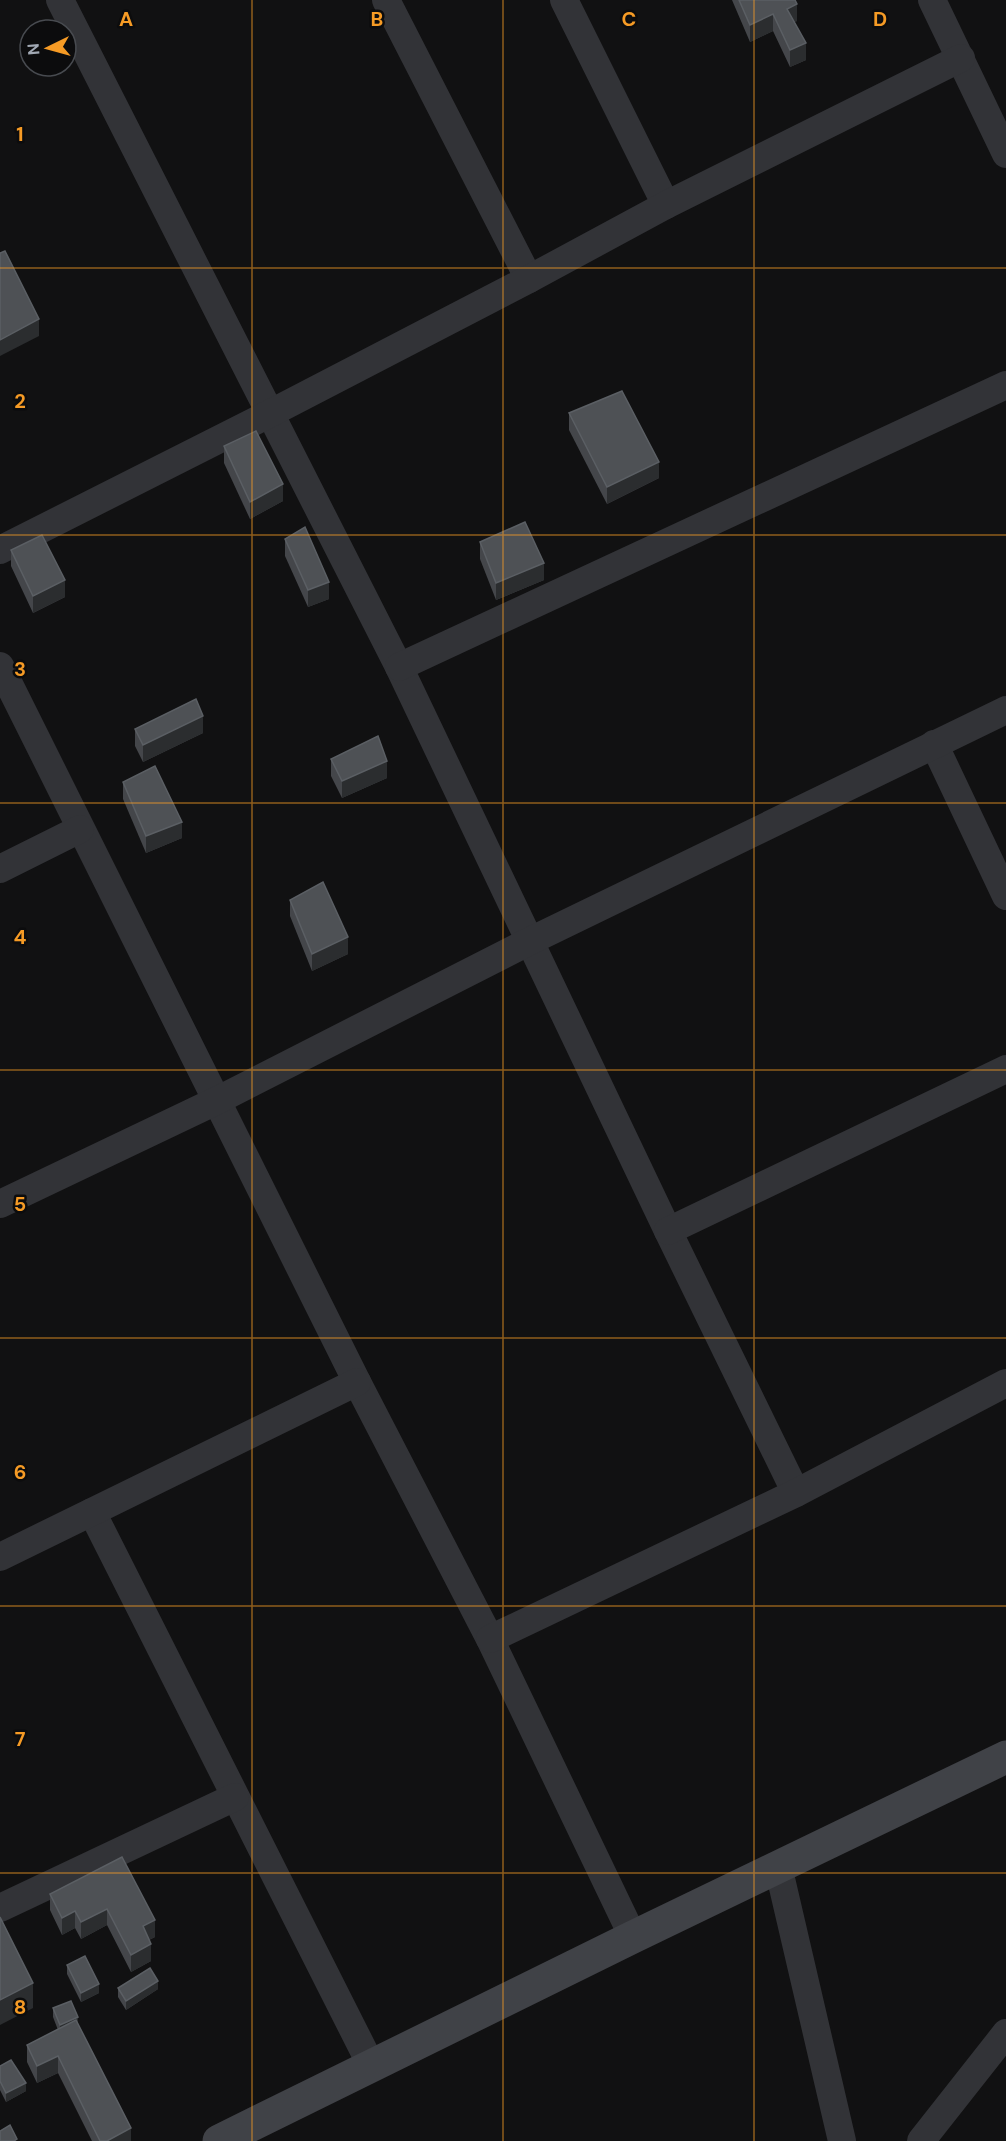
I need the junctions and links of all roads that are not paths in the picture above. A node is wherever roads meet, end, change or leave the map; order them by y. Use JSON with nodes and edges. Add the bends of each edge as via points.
{"nodes":[{"id":1,"x":60,"y":0,"type":"edge"},
{"id":2,"x":386,"y":0,"type":"edge"},
{"id":3,"x":564,"y":0,"type":"edge"},
{"id":4,"x":932,"y":0,"type":"edge"},
{"id":5,"x":961,"y":58,"type":"junction"},
{"id":6,"x":1006,"y":154,"type":"edge"},
{"id":7,"x":666,"y":205,"type":"junction"},
{"id":8,"x":529,"y":279,"type":"junction"},
{"id":9,"x":1006,"y":385,"type":"edge"},
{"id":10,"x":269,"y":414,"type":"junction"},
{"id":11,"x":0,"y":550,"type":"edge"},
{"id":12,"x":0,"y":666,"type":"edge"},
{"id":13,"x":399,"y":667,"type":"junction"},
{"id":14,"x":1006,"y":710,"type":"edge"},
{"id":15,"x":934,"y":744,"type":"junction"},
{"id":16,"x":80,"y":829,"type":"junction"},
{"id":17,"x":0,"y":869,"type":"edge"},
{"id":18,"x":1006,"y":896,"type":"edge"},
{"id":19,"x":530,"y":941,"type":"junction"},
{"id":20,"x":1006,"y":1069,"type":"edge"},
{"id":21,"x":216,"y":1101,"type":"junction"},
{"id":22,"x":0,"y":1204,"type":"edge"},
{"id":23,"x":668,"y":1231,"type":"junction"},
{"id":24,"x":357,"y":1382,"type":"junction"},
{"id":25,"x":1006,"y":1383,"type":"edge"},
{"id":26,"x":796,"y":1493,"type":"junction"},
{"id":27,"x":92,"y":1512,"type":"junction"},
{"id":28,"x":0,"y":1557,"type":"edge"},
{"id":29,"x":490,"y":1639,"type":"junction"},
{"id":30,"x":1006,"y":1757,"type":"edge"},
{"id":31,"x":235,"y":1797,"type":"junction"},
{"id":32,"x":778,"y":1866,"type":"junction"},
{"id":33,"x":0,"y":1908,"type":"edge"},
{"id":34,"x":633,"y":1937,"type":"junction"},
{"id":35,"x":1006,"y":2033,"type":"edge"},
{"id":36,"x":371,"y":2066,"type":"junction"},
{"id":37,"x":219,"y":2141,"type":"edge"},
{"id":38,"x":842,"y":2141,"type":"edge"},
{"id":39,"x":921,"y":2141,"type":"edge"}],
"edges":[{"from":1,"to":10,"type":"street"},
{"from":2,"to":8,"type":"street"},
{"from":3,"to":7,"type":"street"},
{"from":4,"to":5,"type":"street"},
{"from":5,"to":6,"type":"street"},
{"from":5,"to":7,"type":"street"},
{"from":7,"to":8,"type":"street"},
{"from":8,"to":10,"type":"street"},
{"from":9,"to":13,"type":"street"},
{"from":10,"to":11,"type":"street"},
{"from":10,"to":13,"type":"street"},
{"from":12,"to":16,"type":"street"},
{"from":13,"to":19,"type":"street"},
{"from":14,"to":15,"type":"street"},
{"from":15,"to":18,"type":"street"},
{"from":15,"to":19,"type":"street"},
{"from":16,"to":17,"type":"street"},
{"from":16,"to":21,"type":"street"},
{"from":19,"to":21,"type":"street"},
{"from":19,"to":23,"type":"street"},
{"from":20,"to":23,"type":"street"},
{"from":21,"to":22,"type":"street"},
{"from":21,"to":24,"type":"street"},
{"from":23,"to":26,"type":"street"},
{"from":24,"to":27,"type":"street"},
{"from":24,"to":29,"type":"street"},
{"from":25,"to":26,"type":"street"},
{"from":26,"to":29,"type":"street"},
{"from":27,"to":28,"type":"street"},
{"from":27,"to":31,"type":"street"},
{"from":29,"to":34,"type":"street"},
{"from":30,"to":32,"type":"street"},
{"from":31,"to":33,"type":"street"},
{"from":31,"to":36,"type":"street"},
{"from":32,"to":34,"type":"street"},
{"from":32,"to":38,"type":"street"},
{"from":34,"to":36,"type":"street"},
{"from":35,"to":39,"type":"street"},
{"from":36,"to":37,"type":"street"}]}
